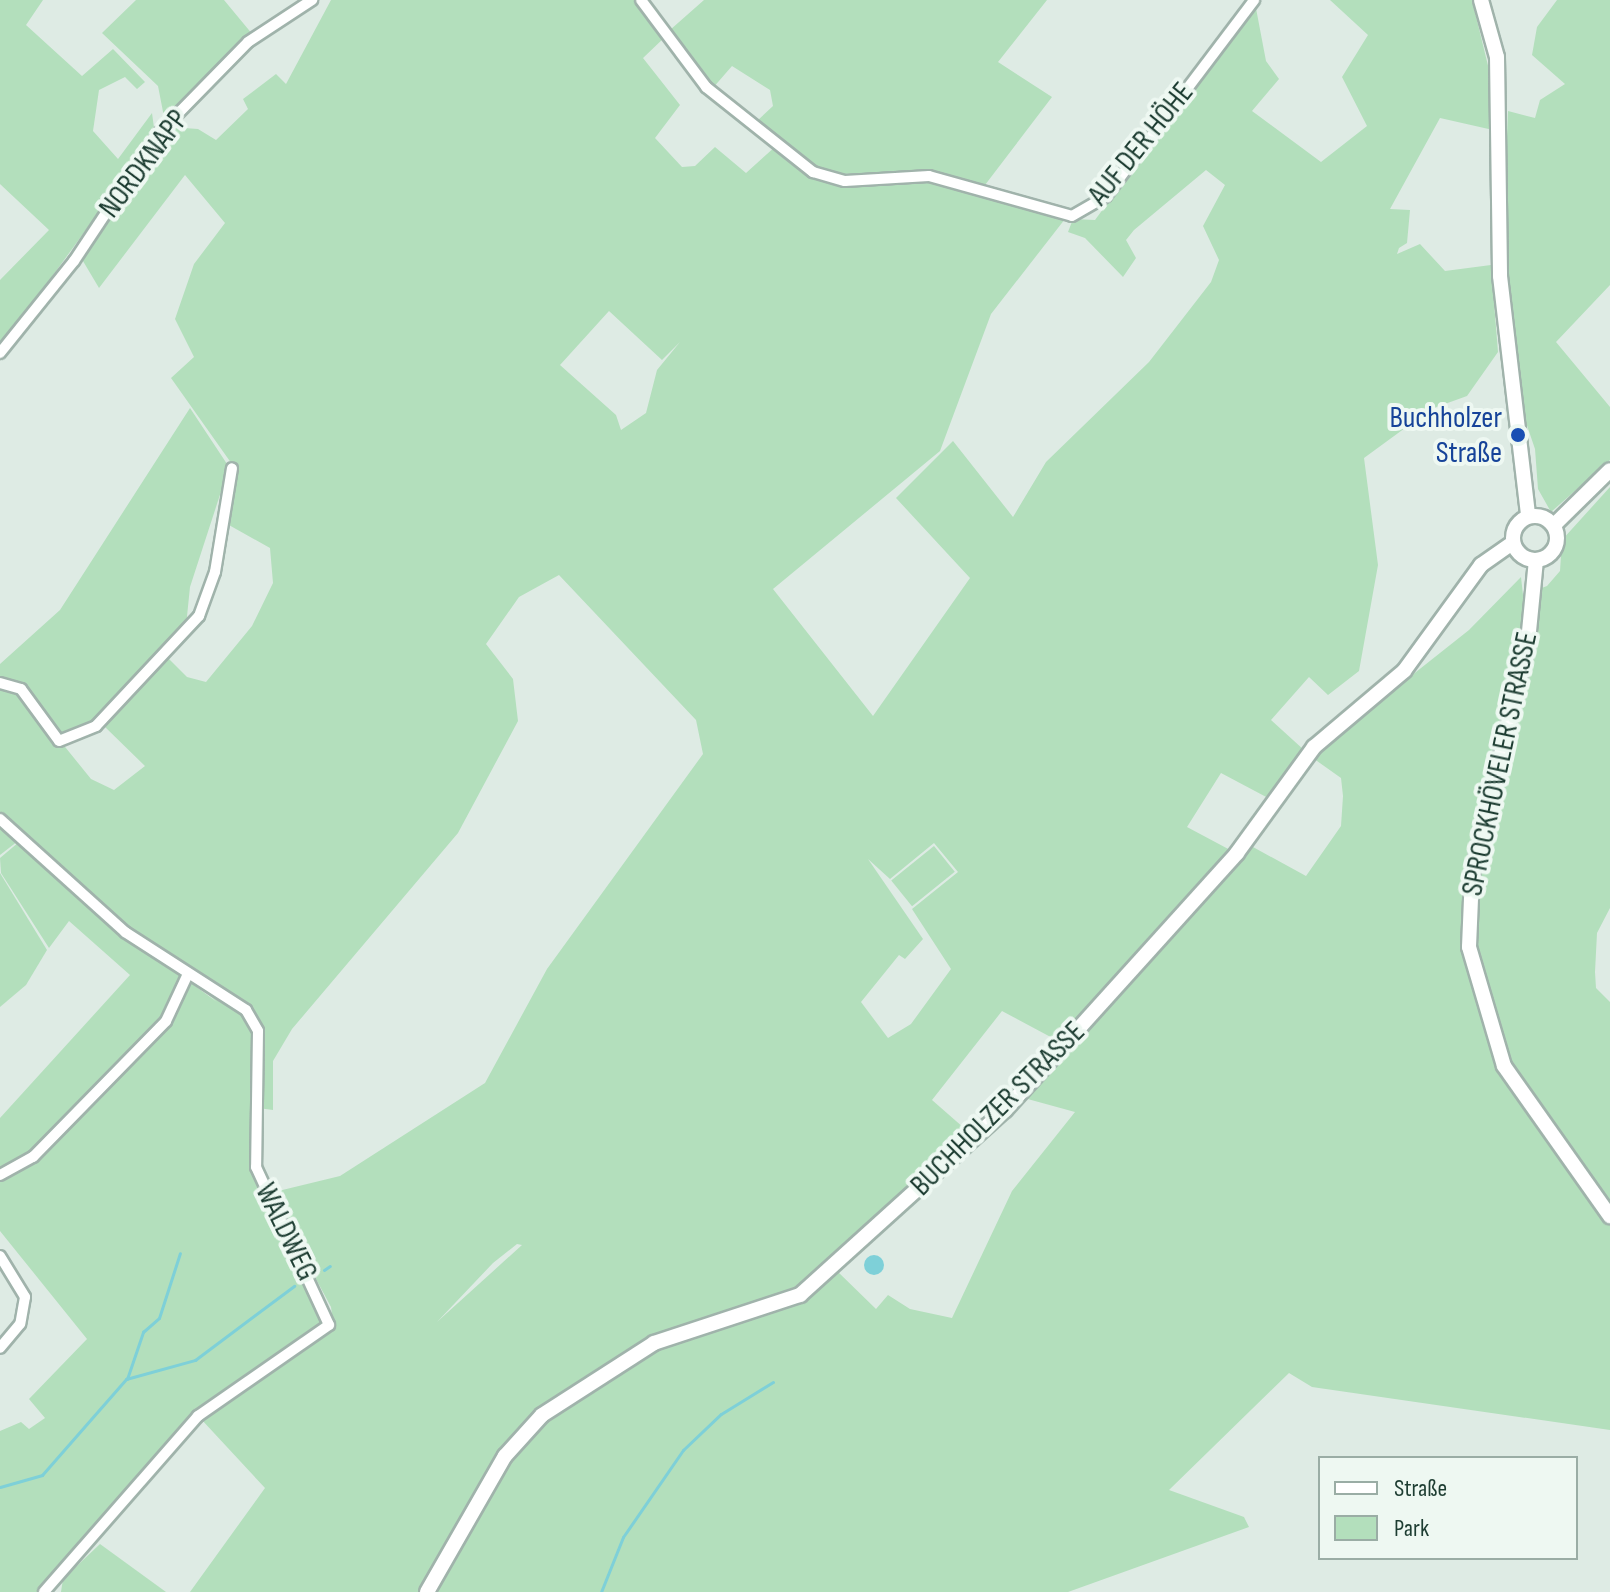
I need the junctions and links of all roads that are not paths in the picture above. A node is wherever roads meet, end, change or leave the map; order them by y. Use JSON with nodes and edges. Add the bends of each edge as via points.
{"nodes":[{"id":1,"x":312,"y":0,"type":"edge"},
{"id":2,"x":641,"y":0,"type":"edge"},
{"id":3,"x":1254,"y":0,"type":"edge"},
{"id":4,"x":1481,"y":0,"type":"edge"},
{"id":5,"x":0,"y":353,"type":"edge"},
{"id":6,"x":232,"y":468,"type":"dead end"},
{"id":7,"x":1610,"y":470,"type":"edge"},
{"id":8,"x":1528,"y":516,"type":"junction"},
{"id":9,"x":1554,"y":525,"type":"junction"},
{"id":10,"x":1513,"y":543,"type":"junction"},
{"id":11,"x":1536,"y":560,"type":"junction"},
{"id":12,"x":0,"y":683,"type":"edge"},
{"id":13,"x":0,"y":819,"type":"edge"},
{"id":14,"x":187,"y":976,"type":"junction"},
{"id":15,"x":0,"y":1175,"type":"edge"},
{"id":16,"x":1610,"y":1216,"type":"edge"},
{"id":17,"x":0,"y":1256,"type":"edge"},
{"id":18,"x":0,"y":1348,"type":"edge"},
{"id":19,"x":44,"y":1592,"type":"edge"},
{"id":20,"x":427,"y":1592,"type":"edge"}],
"edges":[{"from":1,"to":5,"type":"street","name":"NORDKNAPP","via":[[248,42],[159,133],[74,261]]},
{"from":2,"to":3,"type":"street","name":"AUF DER HÖHE","via":[[706,87],[813,172],[845,181],[929,176],[1072,216],[1106,196]]},
{"from":4,"to":8,"type":"street","via":[[1497,57],[1500,276]]},
{"from":6,"to":12,"type":"street","via":[[215,572],[199,616],[96,726],[59,741],[21,689]]},
{"from":7,"to":9,"type":"street"},
{"from":8,"to":9,"type":"street"},
{"from":8,"to":10,"type":"street","via":[[1516,525]]},
{"from":9,"to":11,"type":"street","name":"SPROCKHÖVELER STRASSE","via":[[1557,545]]},
{"from":10,"to":11,"type":"street"},
{"from":10,"to":20,"type":"street","name":"BUCHHOLZER STRASSE","via":[[1481,565],[1404,671],[1314,747],[1237,853],[1005,1110],[800,1295],[654,1343],[542,1415],[505,1456]]},
{"from":11,"to":16,"type":"street","name":"SPROCKHÖVELER STRASSE","via":[[1528,642],[1472,875],[1469,947],[1504,1066]]},
{"from":13,"to":14,"type":"street","name":"WALDWEG","via":[[125,932]]},
{"from":14,"to":15,"type":"street","via":[[166,1021],[33,1157]]},
{"from":14,"to":19,"type":"street","name":"WALDWEG","via":[[235,996],[258,1031],[256,1167],[287,1244],[329,1325],[198,1416]]},
{"from":17,"to":18,"type":"street","via":[[25,1297],[20,1324]]}]}
